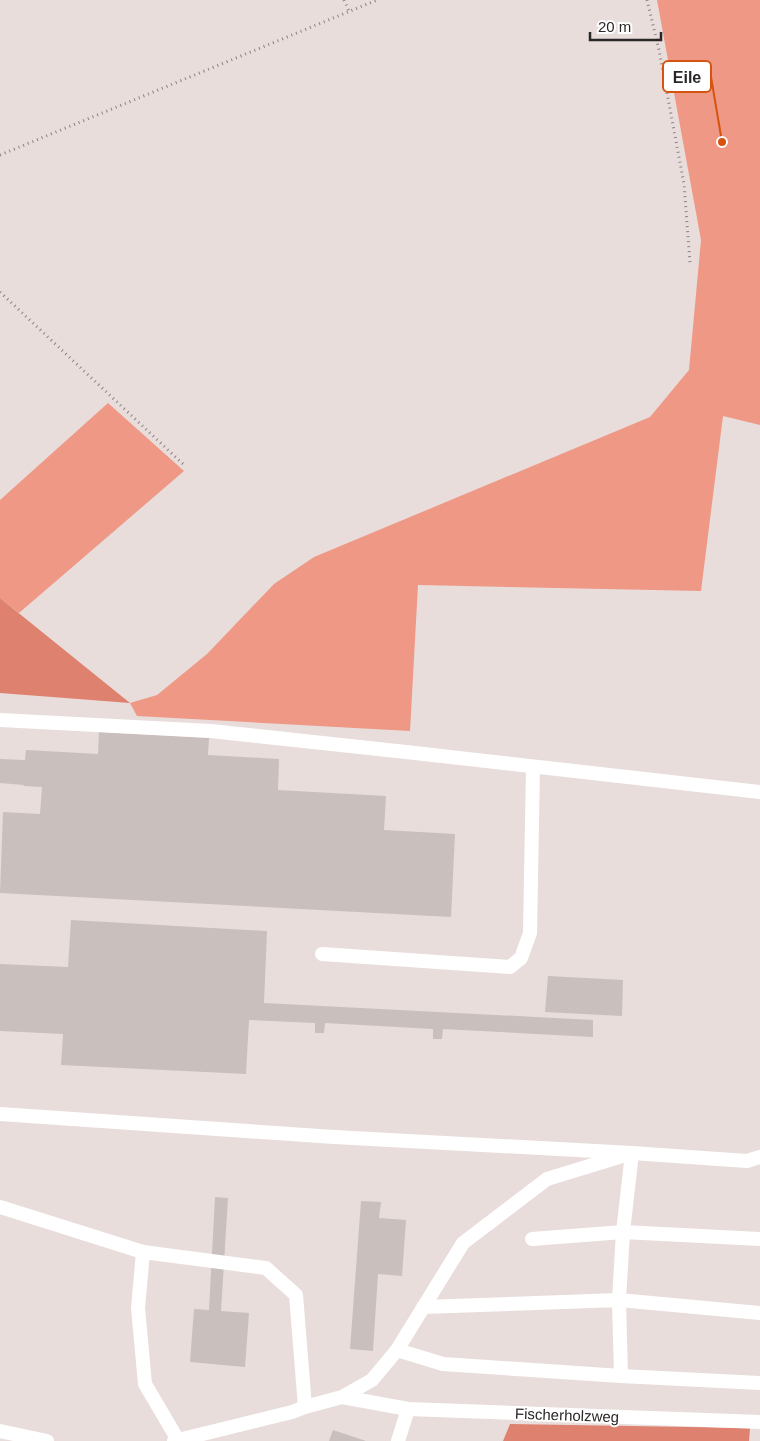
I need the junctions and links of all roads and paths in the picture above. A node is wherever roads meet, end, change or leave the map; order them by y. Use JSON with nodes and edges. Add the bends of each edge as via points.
{"nodes":[{"id":1,"x":344,"y":0,"type":"edge"},
{"id":2,"x":377,"y":0,"type":"edge"},
{"id":3,"x":647,"y":0,"type":"edge"},
{"id":4,"x":349,"y":11,"type":"junction"},
{"id":5,"x":0,"y":156,"type":"edge"},
{"id":6,"x":690,"y":263,"type":"dead end"},
{"id":7,"x":0,"y":292,"type":"edge"},
{"id":8,"x":183,"y":464,"type":"dead end"},
{"id":9,"x":0,"y":720,"type":"edge"},
{"id":10,"x":533,"y":767,"type":"junction"},
{"id":11,"x":760,"y":792,"type":"edge"},
{"id":12,"x":322,"y":954,"type":"dead end"},
{"id":13,"x":0,"y":1114,"type":"edge"},
{"id":14,"x":632,"y":1153,"type":"junction"},
{"id":15,"x":760,"y":1157,"type":"edge"},
{"id":16,"x":0,"y":1207,"type":"edge"},
{"id":17,"x":623,"y":1232,"type":"junction"},
{"id":18,"x":532,"y":1239,"type":"dead end"},
{"id":19,"x":760,"y":1240,"type":"edge"},
{"id":20,"x":143,"y":1252,"type":"junction"},
{"id":21,"x":619,"y":1300,"type":"junction"},
{"id":22,"x":423,"y":1307,"type":"junction"},
{"id":23,"x":760,"y":1313,"type":"edge"},
{"id":24,"x":397,"y":1350,"type":"junction"},
{"id":25,"x":621,"y":1376,"type":"junction"},
{"id":26,"x":760,"y":1383,"type":"edge"},
{"id":27,"x":342,"y":1397,"type":"junction"},
{"id":28,"x":305,"y":1407,"type":"junction"},
{"id":29,"x":408,"y":1409,"type":"junction"},
{"id":30,"x":760,"y":1422,"type":"edge"},
{"id":31,"x":0,"y":1432,"type":"edge"},
{"id":32,"x":176,"y":1440,"type":"edge"},
{"id":33,"x":47,"y":1441,"type":"edge"},
{"id":34,"x":398,"y":1441,"type":"edge"}],
"edges":[{"from":1,"to":4,"type":"path"},
{"from":2,"to":4,"type":"path"},
{"from":3,"to":6,"type":"path","via":[[684,184]]},
{"from":4,"to":5,"type":"path"},
{"from":7,"to":8,"type":"path"},
{"from":9,"to":10,"type":"lane","via":[[210,731]]},
{"from":10,"to":11,"type":"lane"},
{"from":10,"to":12,"type":"lane","via":[[530,933],[521,958],[510,967]]},
{"from":13,"to":14,"type":"lane"},
{"from":14,"to":15,"type":"lane","via":[[747,1161]]},
{"from":14,"to":17,"type":"lane"},
{"from":14,"to":22,"type":"lane","via":[[547,1179],[463,1243]]},
{"from":16,"to":20,"type":"lane"},
{"from":17,"to":18,"type":"lane"},
{"from":17,"to":19,"type":"lane"},
{"from":17,"to":21,"type":"lane"},
{"from":20,"to":28,"type":"lane","via":[[266,1268],[296,1295]]},
{"from":20,"to":32,"type":"lane","via":[[138,1308],[145,1384]]},
{"from":21,"to":22,"type":"lane"},
{"from":21,"to":23,"type":"lane"},
{"from":21,"to":25,"type":"lane"},
{"from":22,"to":24,"type":"lane"},
{"from":24,"to":25,"type":"lane","via":[[443,1364]]},
{"from":24,"to":27,"type":"lane","via":[[372,1380]]},
{"from":25,"to":26,"type":"lane"},
{"from":27,"to":28,"type":"lane"},
{"from":27,"to":29,"type":"lane","name":"Fischerholzweg"},
{"from":28,"to":32,"type":"lane"},
{"from":29,"to":30,"type":"lane","name":"Fischerholzweg"},
{"from":29,"to":34,"type":"lane"},
{"from":31,"to":33,"type":"lane"}]}
